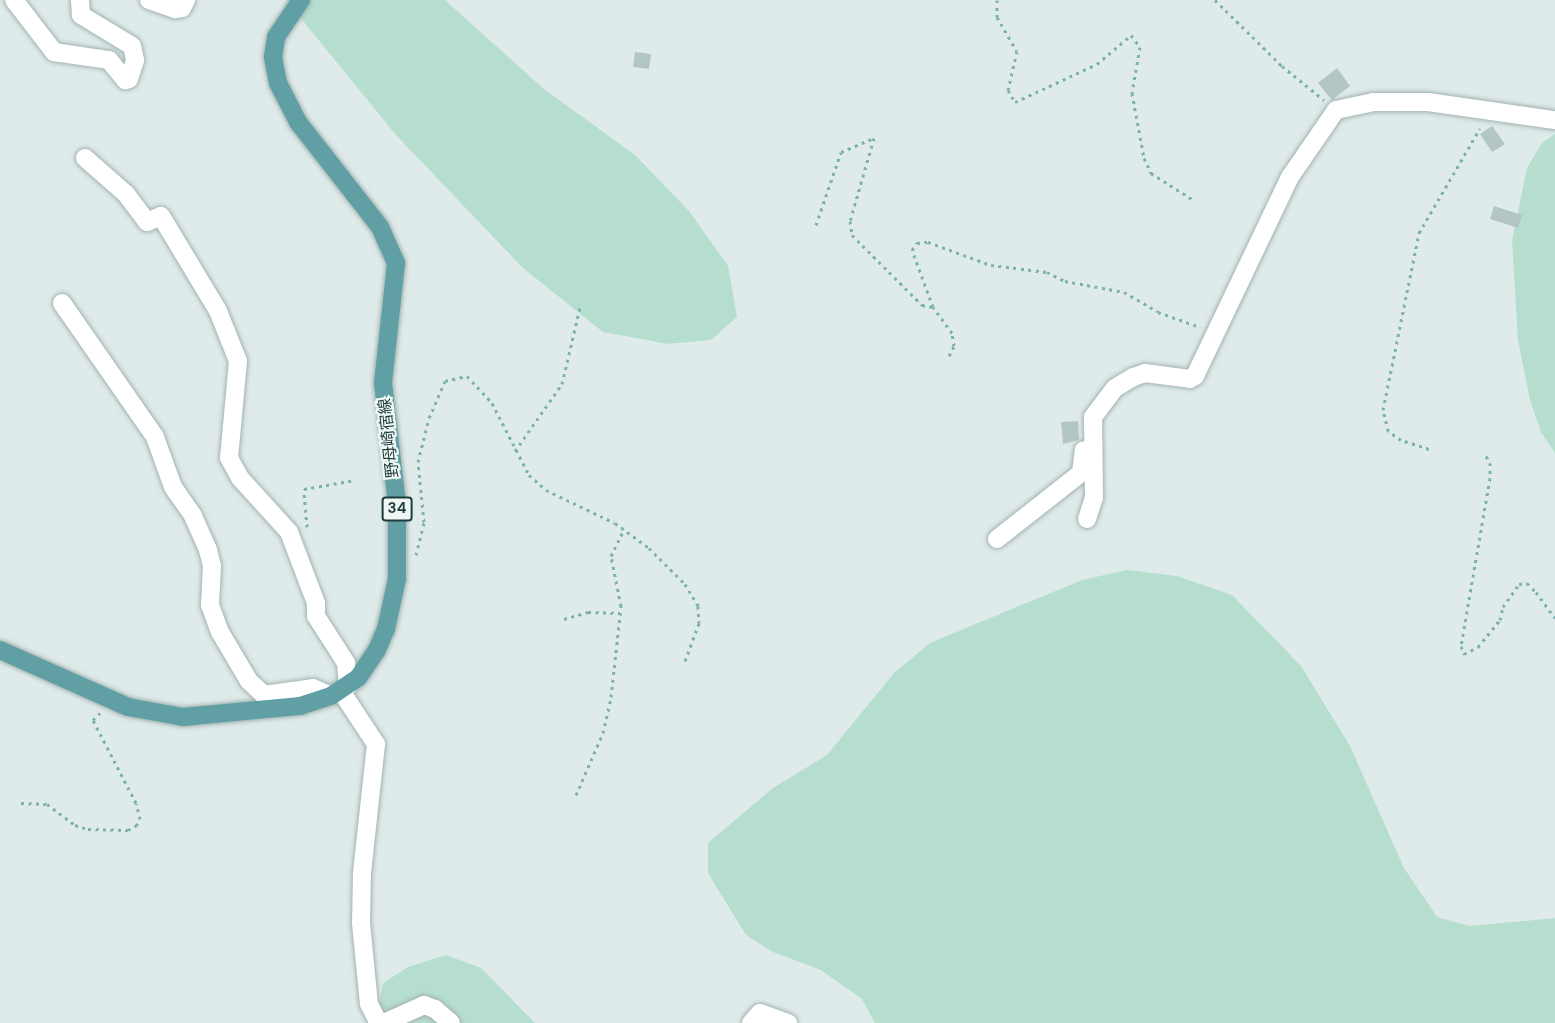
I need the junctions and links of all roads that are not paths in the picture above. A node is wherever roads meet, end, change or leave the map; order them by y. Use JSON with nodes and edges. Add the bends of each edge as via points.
{"nodes":[{"id":1,"x":14,"y":0,"type":"edge"},
{"id":2,"x":80,"y":0,"type":"edge"},
{"id":3,"x":149,"y":0,"type":"edge"},
{"id":4,"x":186,"y":0,"type":"edge"},
{"id":5,"x":301,"y":0,"type":"edge"},
{"id":6,"x":1555,"y":120,"type":"edge"},
{"id":7,"x":85,"y":158,"type":"dead end"},
{"id":8,"x":62,"y":303,"type":"dead end"},
{"id":9,"x":1093,"y":417,"type":"junction"},
{"id":10,"x":1087,"y":519,"type":"dead end"},
{"id":11,"x":997,"y":539,"type":"dead end"},
{"id":12,"x":0,"y":650,"type":"edge"},
{"id":13,"x":340,"y":691,"type":"junction"},
{"id":14,"x":451,"y":1023,"type":"edge"},
{"id":15,"x":751,"y":1023,"type":"edge"},
{"id":16,"x":788,"y":1023,"type":"edge"}],
"edges":[{"from":1,"to":2,"type":"street","via":[[54,52],[110,60],[125,80],[129,79],[135,60],[132,46],[81,15]]},
{"from":3,"to":4,"type":"street","via":[[175,9],[182,8]]},
{"from":5,"to":13,"type":"main road","name":"野母崎宿線","number":"34","via":[[276,37],[273,57],[278,82],[298,122],[380,227],[396,263],[383,383],[397,504],[397,579],[377,650],[368,666]]},
{"from":6,"to":9,"type":"street","via":[[1428,102],[1373,102],[1336,110],[1290,177],[1195,376],[1145,373],[1133,377],[1115,388]]},
{"from":7,"to":13,"type":"street","via":[[126,194],[147,222],[161,216],[218,310],[238,362],[229,458],[240,478],[289,532],[316,603],[316,616],[346,663]]},
{"from":8,"to":13,"type":"street","via":[[155,437],[172,487],[193,516],[208,550],[212,575],[210,605],[220,632],[249,681],[264,695],[313,688]]},
{"from":9,"to":10,"type":"street","via":[[1094,498]]},
{"from":9,"to":11,"type":"street","via":[[1087,428],[1082,473]]},
{"from":12,"to":13,"type":"main road","name":"野母崎宿線","number":"34","via":[[128,706],[183,717],[300,706]]},
{"from":13,"to":14,"type":"street","via":[[376,744],[362,873],[369,1004],[377,1020],[384,1023],[424,1005]]},
{"from":15,"to":16,"type":"street","via":[[760,1013]]}]}
